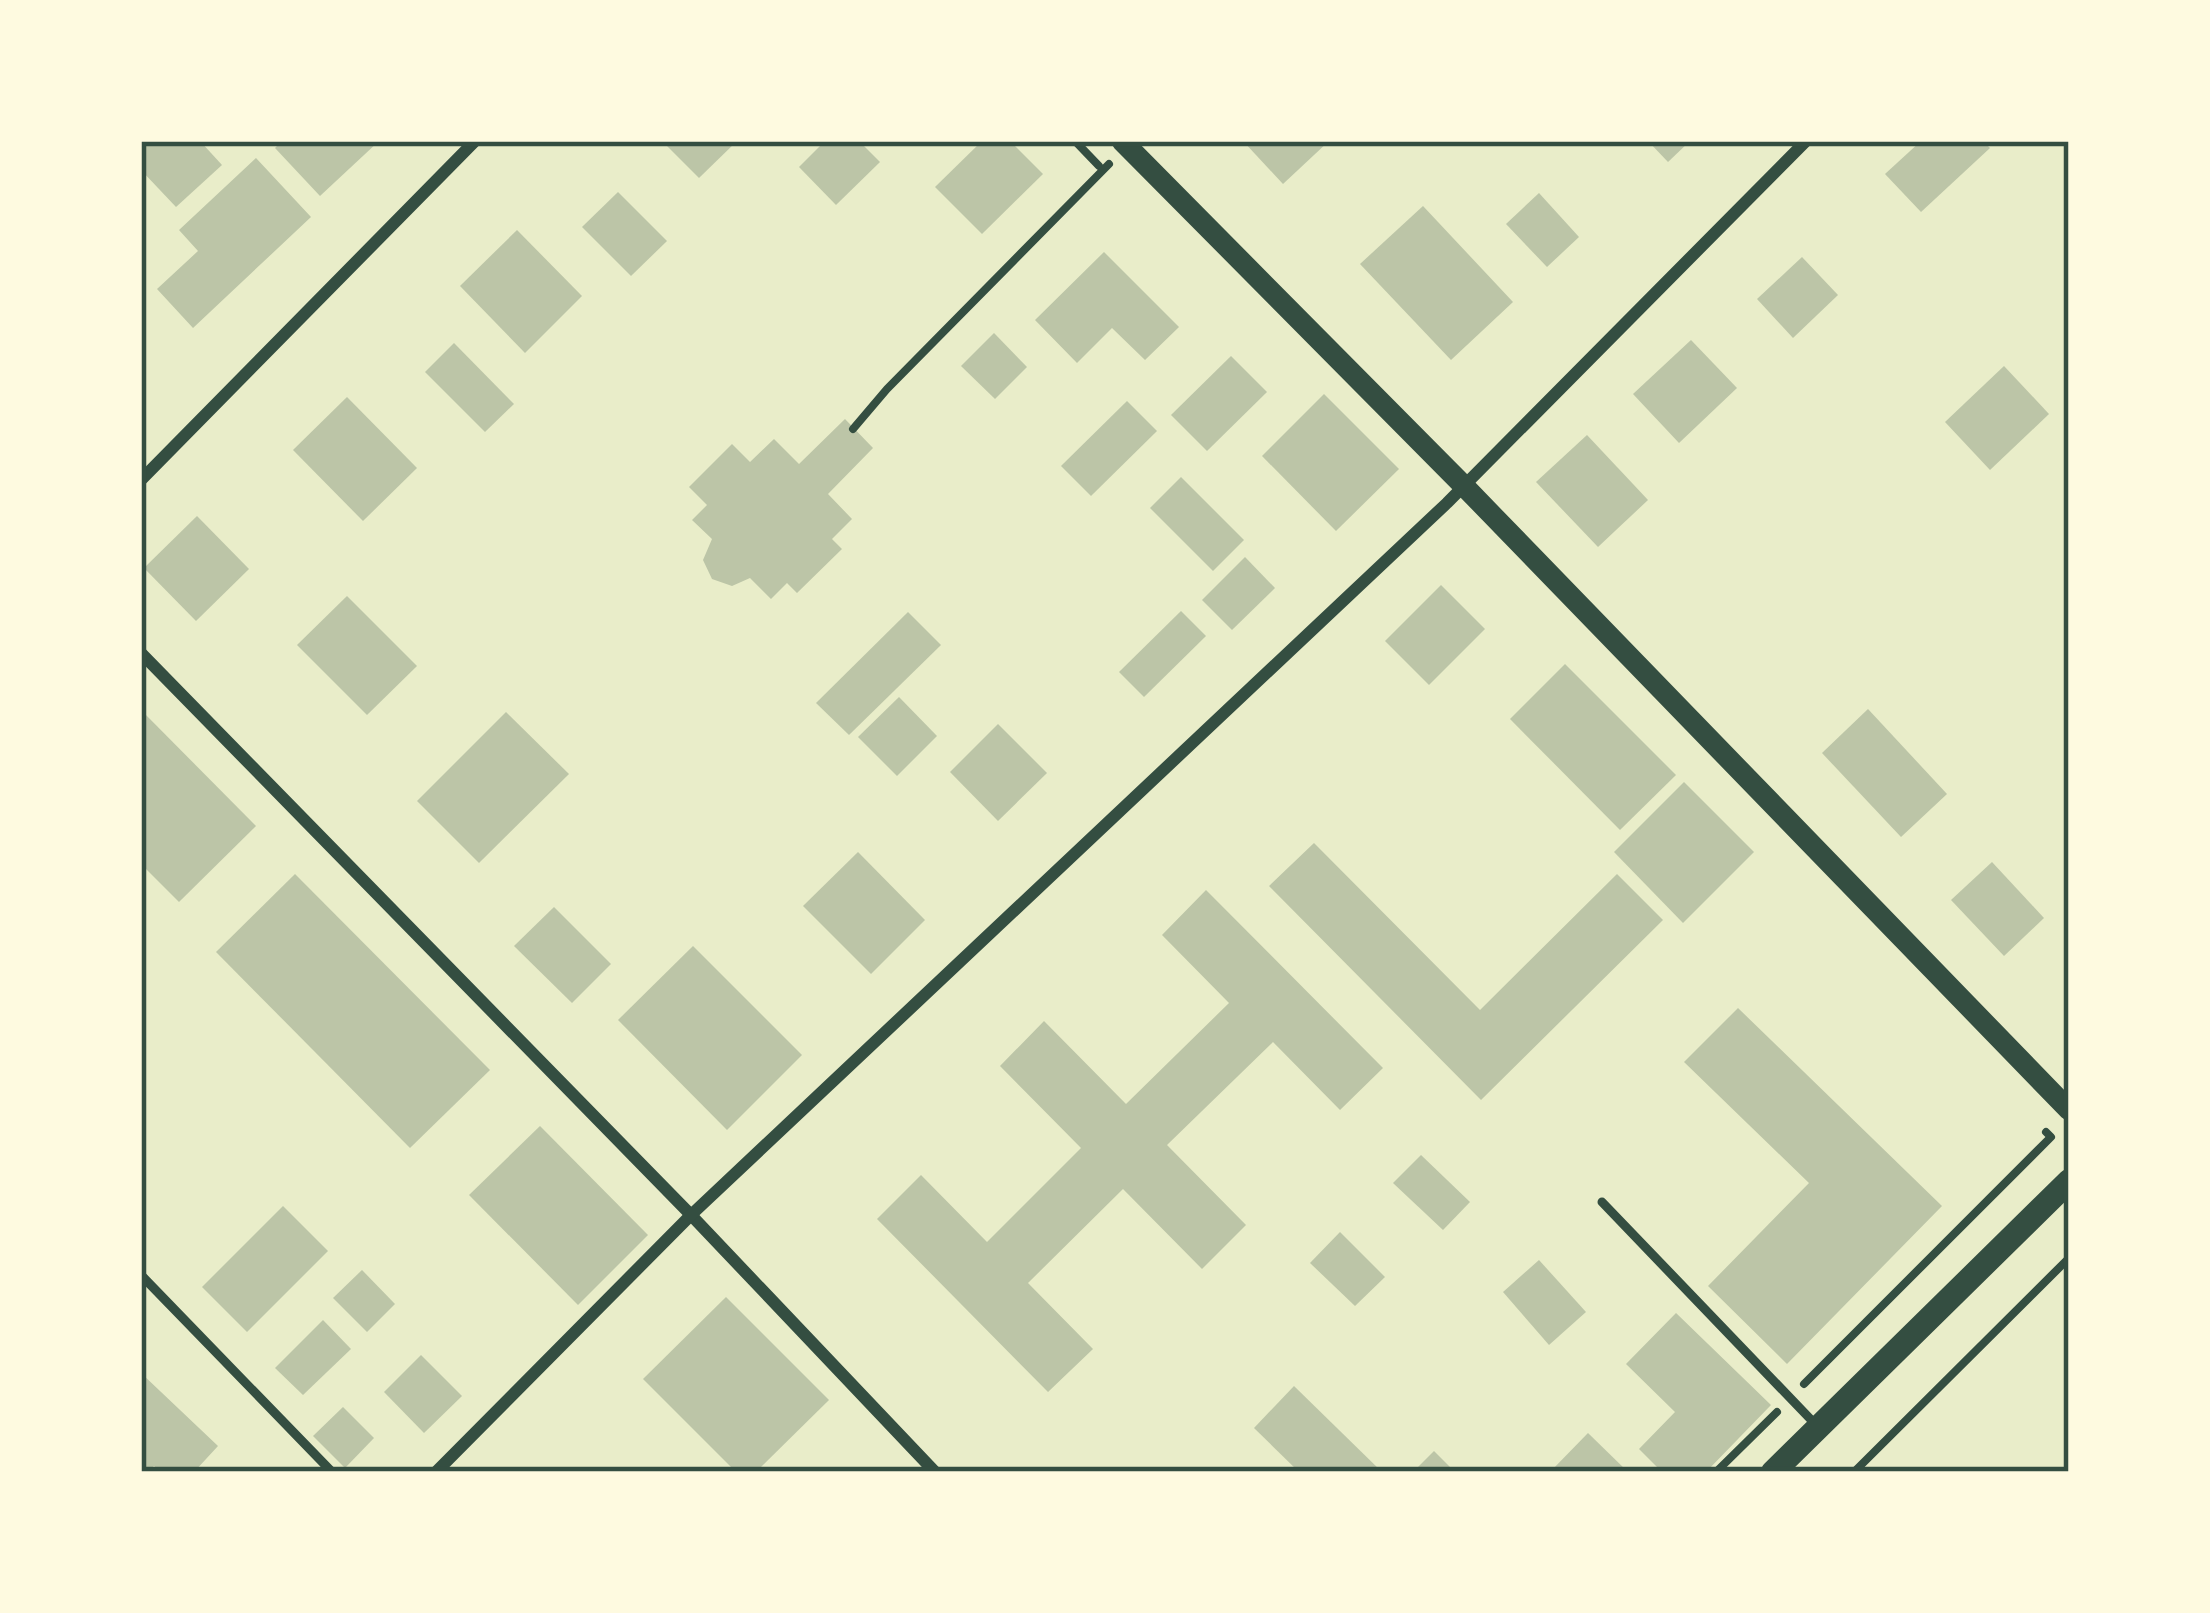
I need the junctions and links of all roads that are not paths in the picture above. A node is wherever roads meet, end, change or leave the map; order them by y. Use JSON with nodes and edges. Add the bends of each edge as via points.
{"nodes":[{"id":1,"x":475,"y":141,"type":"edge"},
{"id":2,"x":1806,"y":141,"type":"edge"},
{"id":3,"x":1125,"y":144,"type":"edge"},
{"id":4,"x":141,"y":480,"type":"edge"},
{"id":5,"x":1464,"y":486,"type":"junction"},
{"id":6,"x":141,"y":653,"type":"edge"},
{"id":7,"x":2069,"y":1109,"type":"edge"},
{"id":8,"x":2069,"y":1181,"type":"edge"},
{"id":9,"x":1602,"y":1202,"type":"dead end"},
{"id":10,"x":691,"y":1215,"type":"junction"},
{"id":11,"x":141,"y":1275,"type":"edge"},
{"id":12,"x":1819,"y":1427,"type":"junction"},
{"id":13,"x":332,"y":1472,"type":"edge"},
{"id":14,"x":436,"y":1472,"type":"edge"},
{"id":15,"x":934,"y":1472,"type":"edge"},
{"id":16,"x":1773,"y":1472,"type":"edge"}],
"edges":[{"from":1,"to":4,"type":"street"},
{"from":2,"to":5,"type":"street"},
{"from":3,"to":5,"type":"street"},
{"from":5,"to":7,"type":"street"},
{"from":5,"to":10,"type":"street"},
{"from":6,"to":10,"type":"street"},
{"from":8,"to":12,"type":"main road"},
{"from":9,"to":12,"type":"lane"},
{"from":10,"to":14,"type":"street"},
{"from":10,"to":15,"type":"street"},
{"from":11,"to":13,"type":"lane"},
{"from":12,"to":16,"type":"main road"}]}
